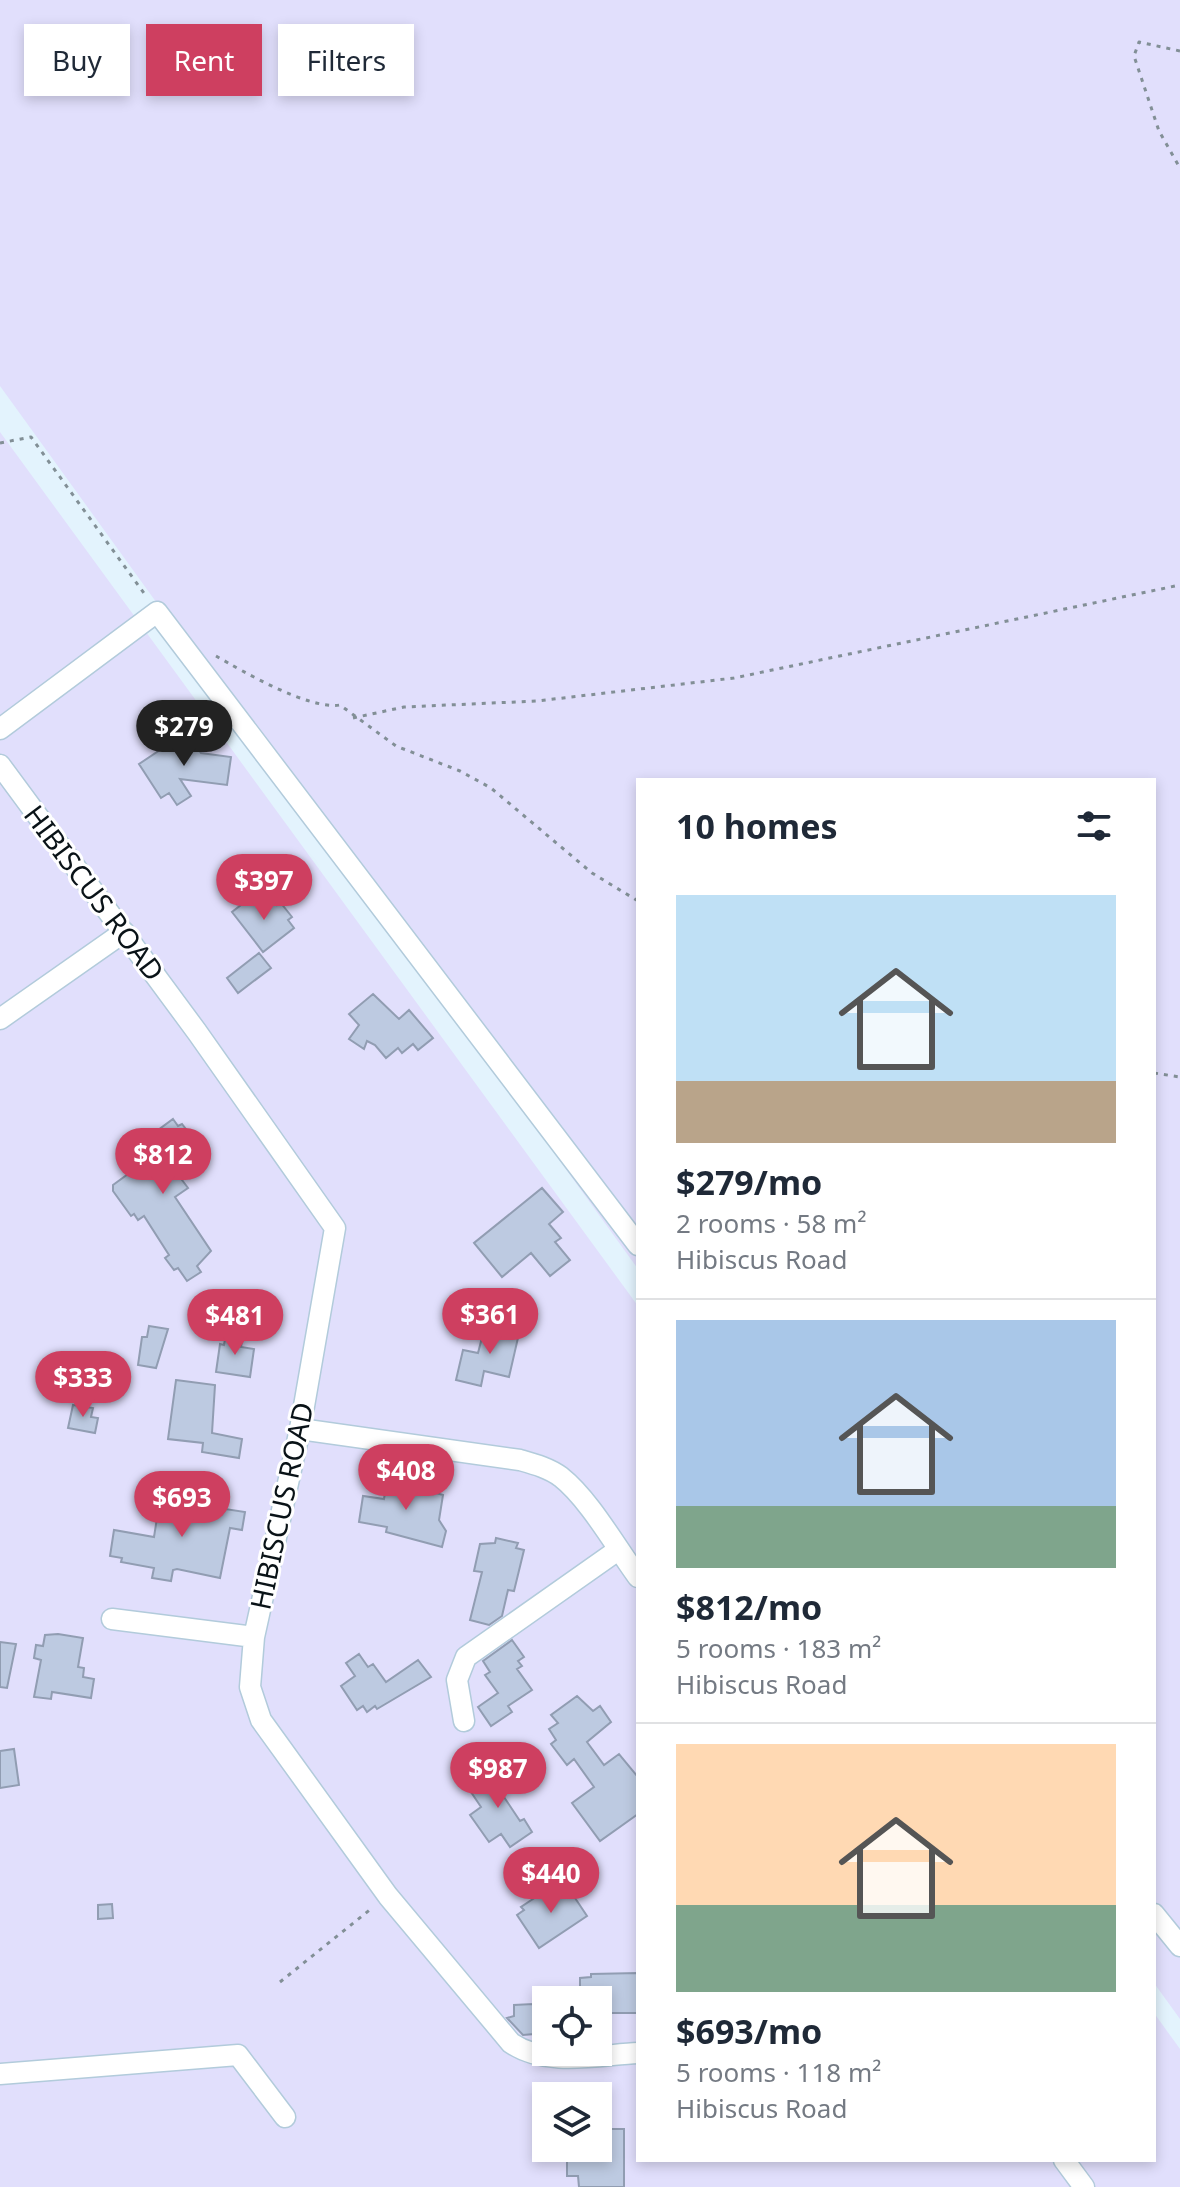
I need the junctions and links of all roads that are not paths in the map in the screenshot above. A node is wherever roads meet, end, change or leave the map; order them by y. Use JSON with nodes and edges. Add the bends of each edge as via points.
{"nodes":[{"id":1,"x":0,"y":729,"type":"edge"},
{"id":2,"x":0,"y":765,"type":"edge"},
{"id":3,"x":124,"y":932,"type":"junction"},
{"id":4,"x":0,"y":1019,"type":"edge"},
{"id":5,"x":636,"y":1242,"type":"edge"},
{"id":6,"x":300,"y":1429,"type":"junction"},
{"id":7,"x":618,"y":1550,"type":"junction"},
{"id":8,"x":636,"y":1574,"type":"edge"},
{"id":9,"x":112,"y":1619,"type":"dead end"},
{"id":10,"x":254,"y":1637,"type":"junction"},
{"id":11,"x":464,"y":1721,"type":"dead end"},
{"id":12,"x":1156,"y":1916,"type":"edge"},
{"id":13,"x":1180,"y":1946,"type":"edge"},
{"id":14,"x":636,"y":2053,"type":"edge"},
{"id":15,"x":0,"y":2074,"type":"edge"},
{"id":16,"x":285,"y":2117,"type":"dead end"},
{"id":17,"x":1065,"y":2162,"type":"edge"},
{"id":18,"x":1084,"y":2187,"type":"edge"}],
"edges":[{"from":1,"to":5,"type":"street","via":[[157,612]]},
{"from":2,"to":3,"type":"street","name":"HIBISCUS ROAD"},
{"from":3,"to":4,"type":"street"},
{"from":3,"to":6,"type":"street","name":"HIBISCUS ROAD","via":[[335,1228]]},
{"from":6,"to":7,"type":"street","via":[[520,1460],[544,1468],[561,1476]]},
{"from":6,"to":10,"type":"street","name":"HIBISCUS ROAD"},
{"from":7,"to":8,"type":"street"},
{"from":7,"to":11,"type":"street","via":[[466,1657],[457,1680]]},
{"from":9,"to":10,"type":"street"},
{"from":10,"to":14,"type":"street","name":"HIBISCUS ROAD","via":[[250,1687],[261,1720],[388,1896],[490,2020],[525,2053],[542,2057]]},
{"from":12,"to":13,"type":"street"},
{"from":15,"to":16,"type":"street","via":[[238,2055]]},
{"from":17,"to":18,"type":"street"}]}
